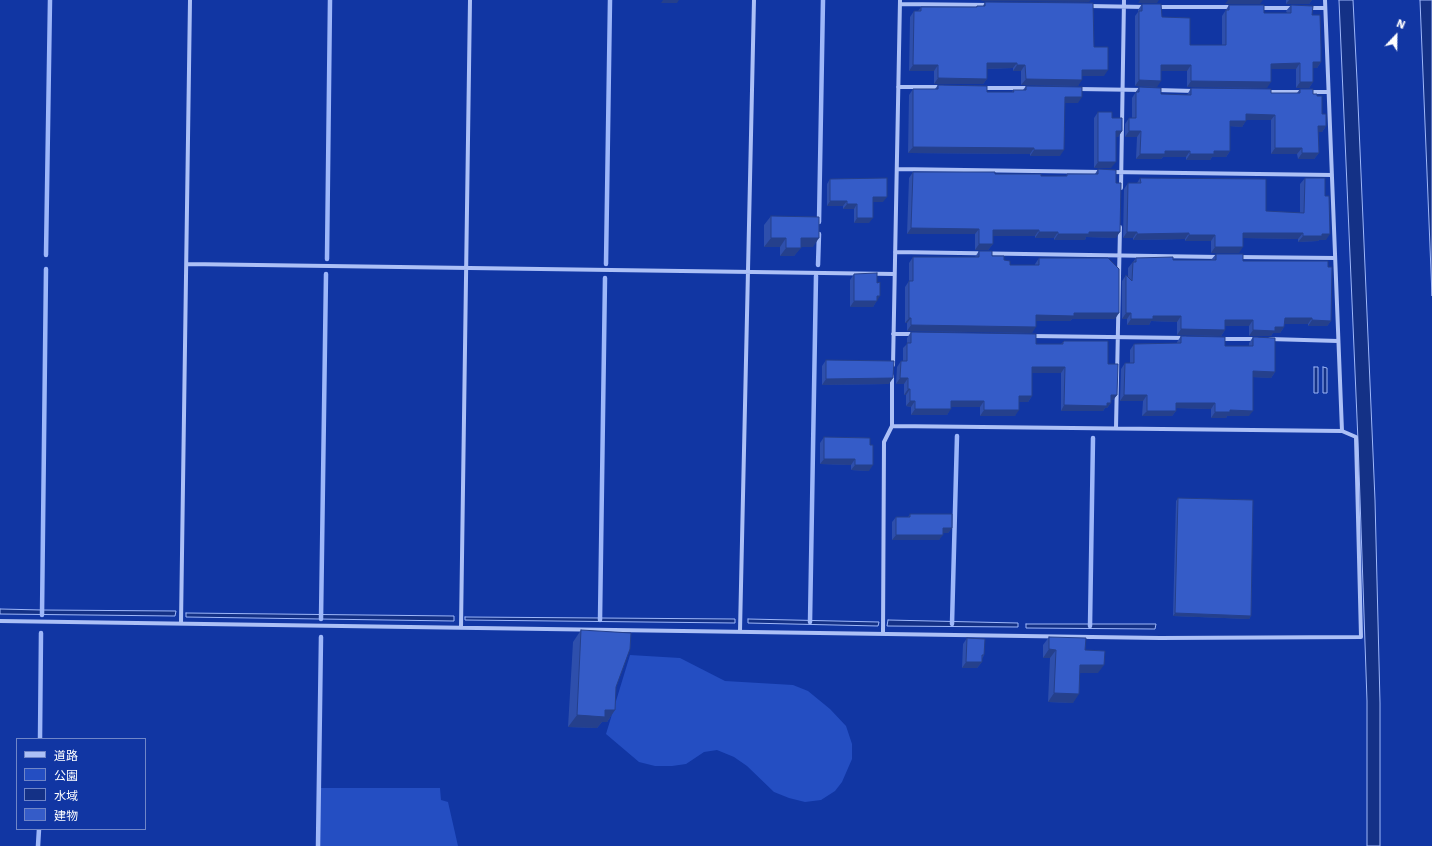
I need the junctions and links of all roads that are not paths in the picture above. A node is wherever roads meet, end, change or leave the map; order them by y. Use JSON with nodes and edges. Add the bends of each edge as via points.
{"nodes":[{"id":1,"x":190,"y":0,"type":"edge"},
{"id":2,"x":470,"y":0,"type":"edge"},
{"id":3,"x":754,"y":0,"type":"edge"},
{"id":4,"x":1124,"y":0,"type":"edge"},
{"id":5,"x":1325,"y":0,"type":"edge"},
{"id":6,"x":900,"y":2,"type":"edge"},
{"id":7,"x":993,"y":5,"type":"edge"},
{"id":8,"x":1086,"y":6,"type":"edge"},
{"id":9,"x":1124,"y":6,"type":"junction"},
{"id":10,"x":1148,"y":6,"type":"edge"},
{"id":11,"x":1155,"y":7,"type":"edge"},
{"id":12,"x":1240,"y":7,"type":"edge"},
{"id":13,"x":1256,"y":8,"type":"edge"},
{"id":14,"x":1325,"y":8,"type":"junction"},
{"id":15,"x":898,"y":87,"type":"junction"},
{"id":16,"x":945,"y":87,"type":"edge"},
{"id":17,"x":976,"y":88,"type":"edge"},
{"id":18,"x":1030,"y":88,"type":"edge"},
{"id":19,"x":1076,"y":89,"type":"edge"},
{"id":20,"x":1123,"y":90,"type":"junction"},
{"id":21,"x":1146,"y":90,"type":"edge"},
{"id":22,"x":1154,"y":90,"type":"edge"},
{"id":23,"x":1202,"y":91,"type":"edge"},
{"id":24,"x":1265,"y":92,"type":"edge"},
{"id":25,"x":1328,"y":92,"type":"junction"},
{"id":26,"x":897,"y":169,"type":"junction"},
{"id":27,"x":1121,"y":172,"type":"junction"},
{"id":28,"x":1332,"y":175,"type":"junction"},
{"id":29,"x":1121,"y":195,"type":"edge"},
{"id":30,"x":1120,"y":225,"type":"edge"},
{"id":31,"x":895,"y":252,"type":"junction"},
{"id":32,"x":1120,"y":255,"type":"junction"},
{"id":33,"x":1223,"y":257,"type":"edge"},
{"id":34,"x":1231,"y":257,"type":"edge"},
{"id":35,"x":1335,"y":258,"type":"junction"},
{"id":36,"x":187,"y":264,"type":"junction"},
{"id":37,"x":465,"y":269,"type":"junction"},
{"id":38,"x":748,"y":271,"type":"junction"},
{"id":39,"x":894,"y":274,"type":"junction"},
{"id":40,"x":893,"y":334,"type":"junction"},
{"id":41,"x":916,"y":334,"type":"edge"},
{"id":42,"x":1025,"y":336,"type":"edge"},
{"id":43,"x":1118,"y":337,"type":"junction"},
{"id":44,"x":1189,"y":338,"type":"edge"},
{"id":45,"x":1212,"y":339,"type":"edge"},
{"id":46,"x":1260,"y":339,"type":"edge"},
{"id":47,"x":1267,"y":339,"type":"edge"},
{"id":48,"x":1338,"y":340,"type":"junction"},
{"id":49,"x":892,"y":426,"type":"junction"},
{"id":50,"x":1116,"y":428,"type":"junction"},
{"id":51,"x":1342,"y":430,"type":"junction"},
{"id":52,"x":0,"y":621,"type":"edge"},
{"id":53,"x":181,"y":623,"type":"junction"},
{"id":54,"x":461,"y":627,"type":"junction"},
{"id":55,"x":740,"y":631,"type":"junction"},
{"id":56,"x":883,"y":634,"type":"junction"}],
"edges":[{"from":1,"to":36,"type":"street"},
{"from":2,"to":37,"type":"street"},
{"from":3,"to":38,"type":"street"},
{"from":4,"to":9,"type":"street"},
{"from":5,"to":14,"type":"street"},
{"from":6,"to":7,"type":"street"},
{"from":6,"to":15,"type":"street"},
{"from":8,"to":9,"type":"street"},
{"from":9,"to":10,"type":"street"},
{"from":9,"to":20,"type":"street"},
{"from":11,"to":12,"type":"street"},
{"from":13,"to":14,"type":"street"},
{"from":14,"to":25,"type":"street"},
{"from":15,"to":16,"type":"street"},
{"from":15,"to":26,"type":"street"},
{"from":17,"to":18,"type":"street"},
{"from":19,"to":20,"type":"street"},
{"from":20,"to":21,"type":"street"},
{"from":20,"to":27,"type":"street"},
{"from":22,"to":23,"type":"street"},
{"from":24,"to":25,"type":"street"},
{"from":25,"to":28,"type":"street"},
{"from":26,"to":27,"type":"street"},
{"from":26,"to":31,"type":"street"},
{"from":27,"to":28,"type":"street"},
{"from":27,"to":29,"type":"street"},
{"from":28,"to":35,"type":"street"},
{"from":30,"to":32,"type":"street"},
{"from":31,"to":32,"type":"street"},
{"from":31,"to":39,"type":"street"},
{"from":32,"to":33,"type":"street"},
{"from":32,"to":43,"type":"street"},
{"from":34,"to":35,"type":"street"},
{"from":35,"to":48,"type":"street"},
{"from":36,"to":37,"type":"street"},
{"from":36,"to":53,"type":"street"},
{"from":37,"to":38,"type":"street"},
{"from":37,"to":54,"type":"street"},
{"from":38,"to":39,"type":"street"},
{"from":38,"to":55,"type":"street"},
{"from":39,"to":40,"type":"street"},
{"from":40,"to":41,"type":"street"},
{"from":40,"to":49,"type":"street"},
{"from":42,"to":43,"type":"street"},
{"from":43,"to":44,"type":"street"},
{"from":43,"to":50,"type":"street"},
{"from":45,"to":46,"type":"street"},
{"from":47,"to":48,"type":"street"},
{"from":48,"to":51,"type":"street"},
{"from":49,"to":50,"type":"street"},
{"from":49,"to":56,"type":"street","via":[[884,442]]},
{"from":50,"to":51,"type":"street"},
{"from":51,"to":56,"type":"street","via":[[1356,437],[1361,637],[1160,638]]},
{"from":52,"to":53,"type":"street"},
{"from":53,"to":54,"type":"street"},
{"from":54,"to":55,"type":"street"},
{"from":55,"to":56,"type":"street"}]}
